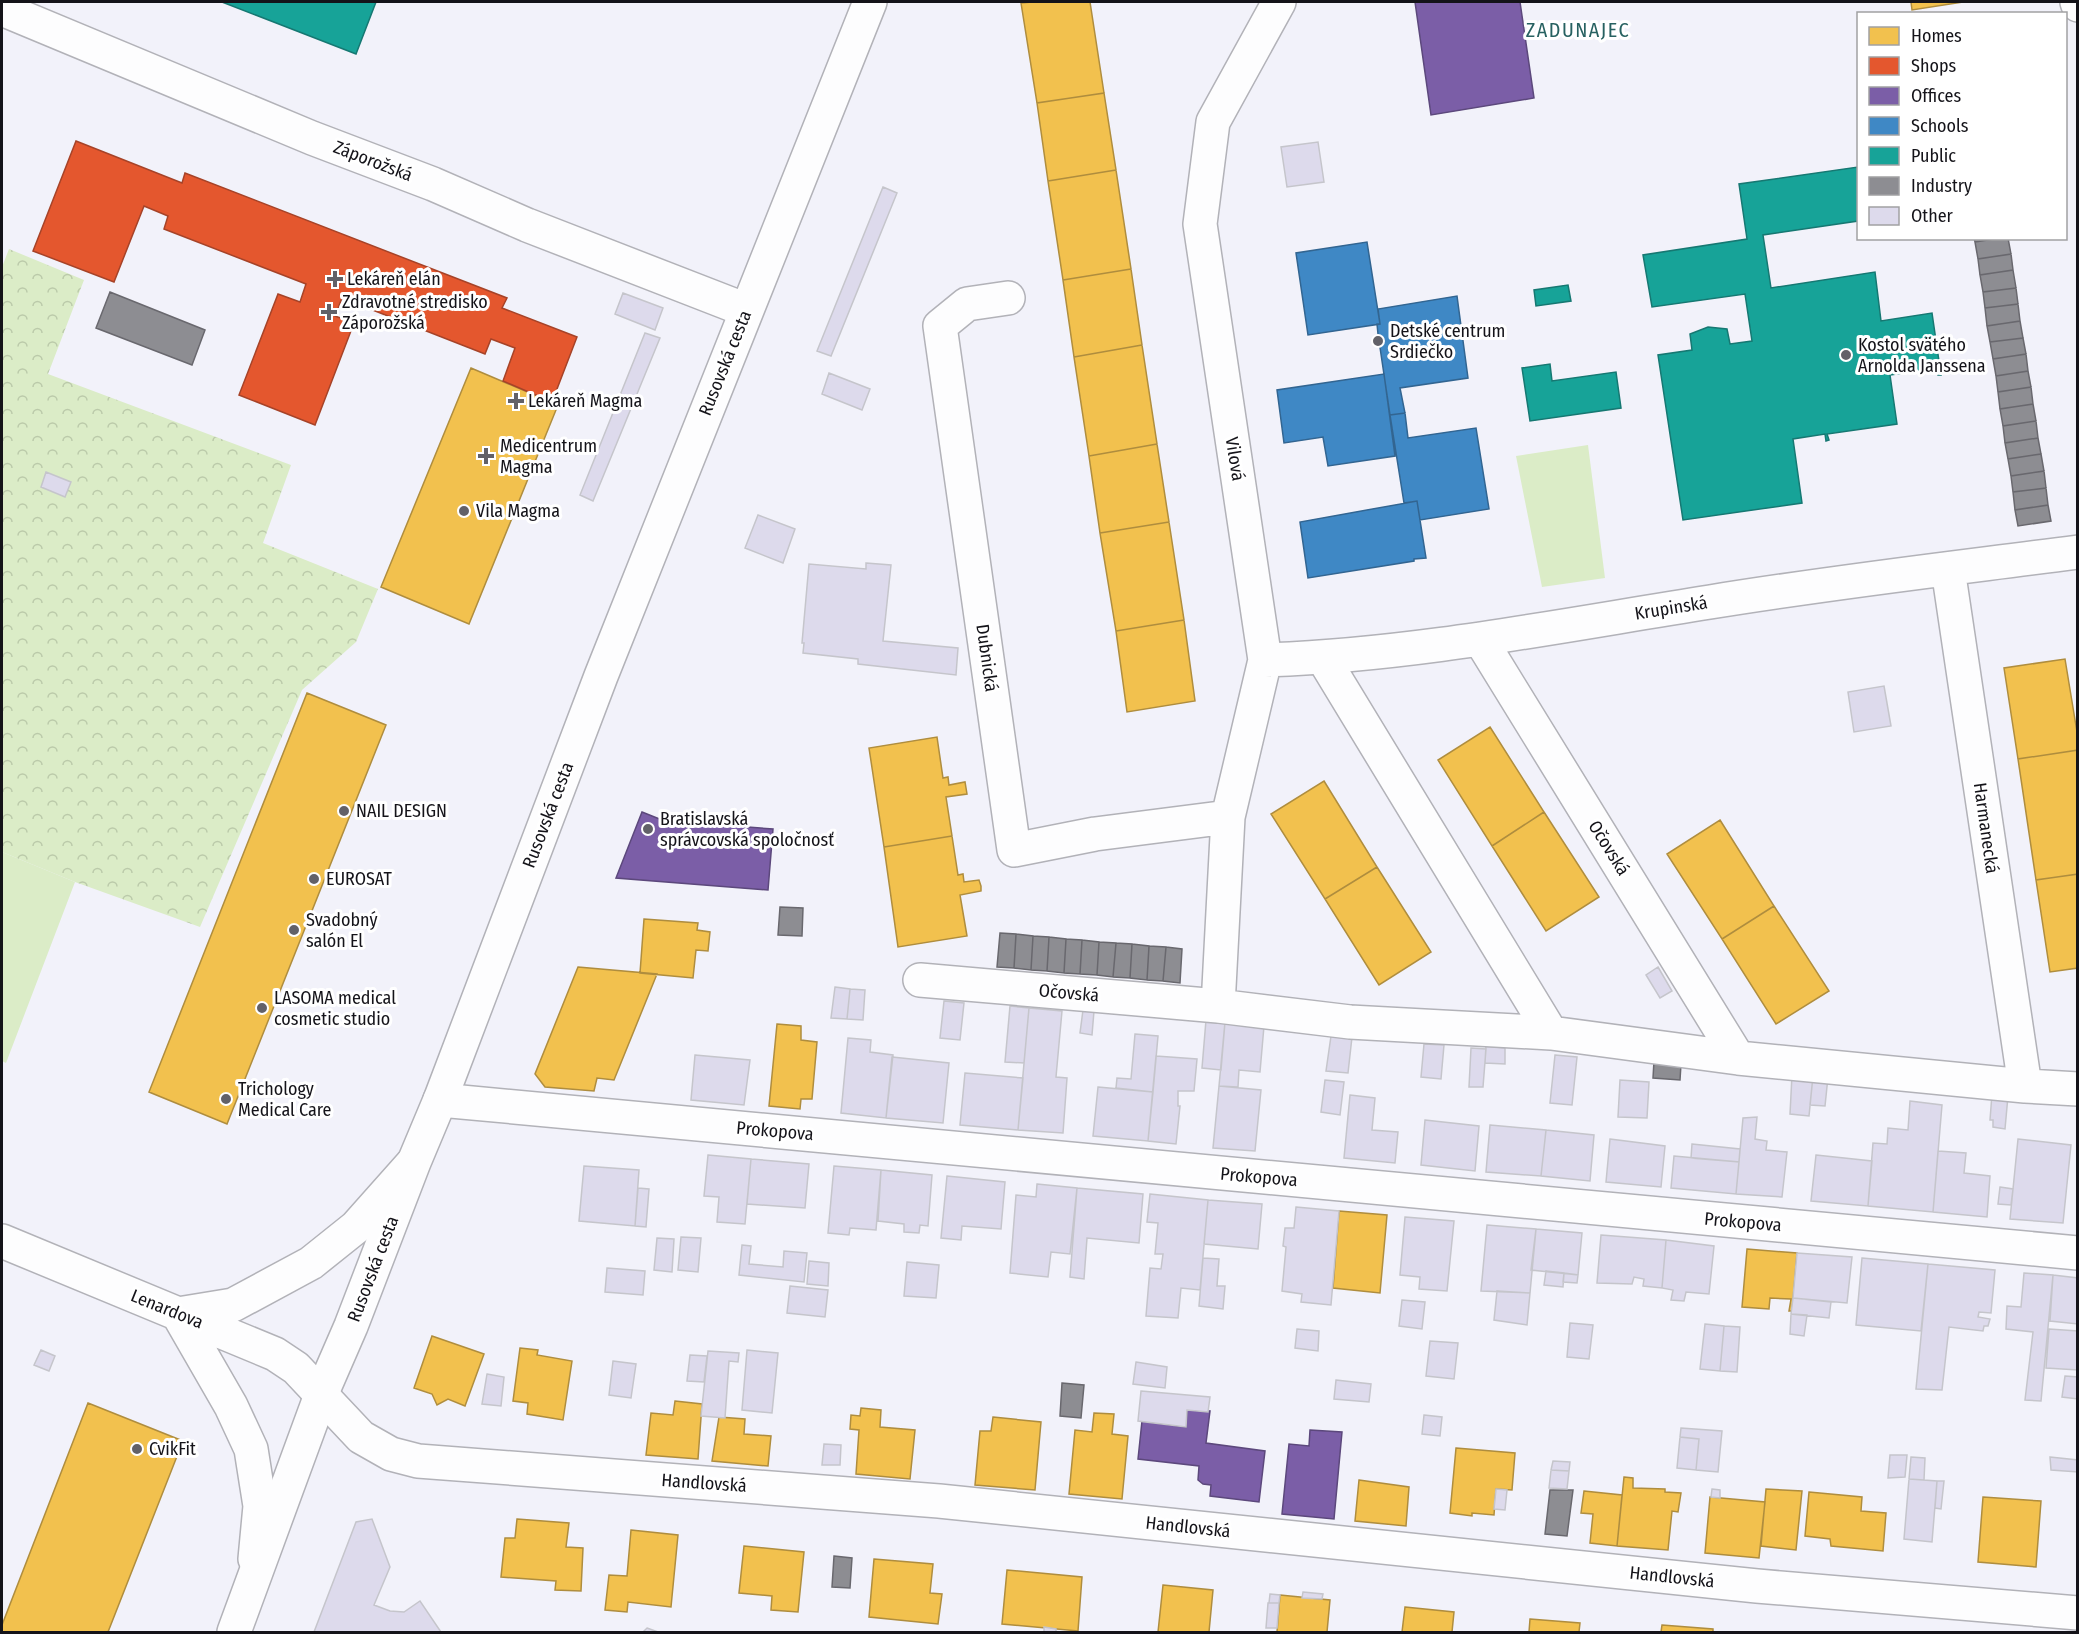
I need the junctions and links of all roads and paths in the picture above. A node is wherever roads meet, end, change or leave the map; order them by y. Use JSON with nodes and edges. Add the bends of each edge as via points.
{"nodes":[{"id":1,"x":870,"y":2,"type":"edge"},
{"id":2,"x":1279,"y":2,"type":"edge"},
{"id":3,"x":2,"y":9,"type":"edge"},
{"id":4,"x":1008,"y":297,"type":"dead end"},
{"id":5,"x":746,"y":310,"type":"junction"},
{"id":6,"x":2078,"y":552,"type":"edge"},
{"id":7,"x":1948,"y":569,"type":"junction"},
{"id":8,"x":1479,"y":639,"type":"junction"},
{"id":9,"x":1323,"y":658,"type":"junction"},
{"id":10,"x":1265,"y":660,"type":"junction"},
{"id":11,"x":1228,"y":817,"type":"junction"},
{"id":12,"x":920,"y":980,"type":"dead end"},
{"id":13,"x":1218,"y":1006,"type":"junction"},
{"id":14,"x":1551,"y":1033,"type":"junction"},
{"id":15,"x":1738,"y":1058,"type":"junction"},
{"id":16,"x":2025,"y":1086,"type":"junction"},
{"id":17,"x":2078,"y":1089,"type":"edge"},
{"id":18,"x":440,"y":1100,"type":"junction"},
{"id":19,"x":414,"y":1162,"type":"junction"},
{"id":20,"x":2,"y":1241,"type":"edge"},
{"id":21,"x":2078,"y":1253,"type":"edge"},
{"id":22,"x":178,"y":1314,"type":"junction"},
{"id":23,"x":321,"y":1395,"type":"junction"},
{"id":24,"x":254,"y":1582,"type":"junction"},
{"id":25,"x":2078,"y":1613,"type":"edge"},
{"id":26,"x":234,"y":1632,"type":"edge"}],
"edges":[{"from":1,"to":5,"type":"street","name":"Rusovská cesta"},
{"from":2,"to":10,"type":"street","name":"Vilová","via":[[1213,122],[1200,224]]},
{"from":3,"to":5,"type":"street","name":"Záporožská","via":[[527,225]]},
{"from":4,"to":11,"type":"street","name":"Dubnická","via":[[967,304],[940,326],[1014,850],[1095,834]]},
{"from":5,"to":18,"type":"street","name":"Rusovská cesta","via":[[601,676]]},
{"from":6,"to":7,"type":"street","name":"Krupinská"},
{"from":7,"to":8,"type":"street","name":"Krupinská","via":[[1803,586]]},
{"from":7,"to":16,"type":"street","name":"Harmanecká"},
{"from":8,"to":9,"type":"street","name":"Krupinská"},
{"from":8,"to":15,"type":"street","name":"Očovská"},
{"from":9,"to":10,"type":"street","name":"Krupinská"},
{"from":9,"to":14,"type":"street"},
{"from":10,"to":11,"type":"street","name":"Vilová"},
{"from":11,"to":13,"type":"street","name":"Vilová"},
{"from":12,"to":13,"type":"street","name":"Očovská"},
{"from":13,"to":14,"type":"street","name":"Očovská","via":[[1350,1022]]},
{"from":14,"to":15,"type":"street","name":"Očovská"},
{"from":15,"to":16,"type":"street","name":"Očovská"},
{"from":16,"to":17,"type":"street","name":"Očovská"},
{"from":18,"to":19,"type":"street","name":"Rusovská cesta"},
{"from":18,"to":21,"type":"street","name":"Prokopova"},
{"from":19,"to":22,"type":"street","via":[[356,1227],[311,1263],[233,1305]]},
{"from":19,"to":23,"type":"street","name":"Rusovská cesta"},
{"from":20,"to":22,"type":"street","name":"Lenardova"},
{"from":22,"to":23,"type":"street","name":"Lenardova","via":[[275,1353],[296,1368]]},
{"from":22,"to":24,"type":"street","via":[[251,1449],[260,1506]]},
{"from":23,"to":24,"type":"street","name":"Rusovská cesta"},
{"from":23,"to":25,"type":"street","name":"Handlovská","via":[[361,1437],[391,1454],[418,1461],[939,1501],[1757,1586]]},
{"from":24,"to":26,"type":"street","name":"Rusovská cesta"}]}
